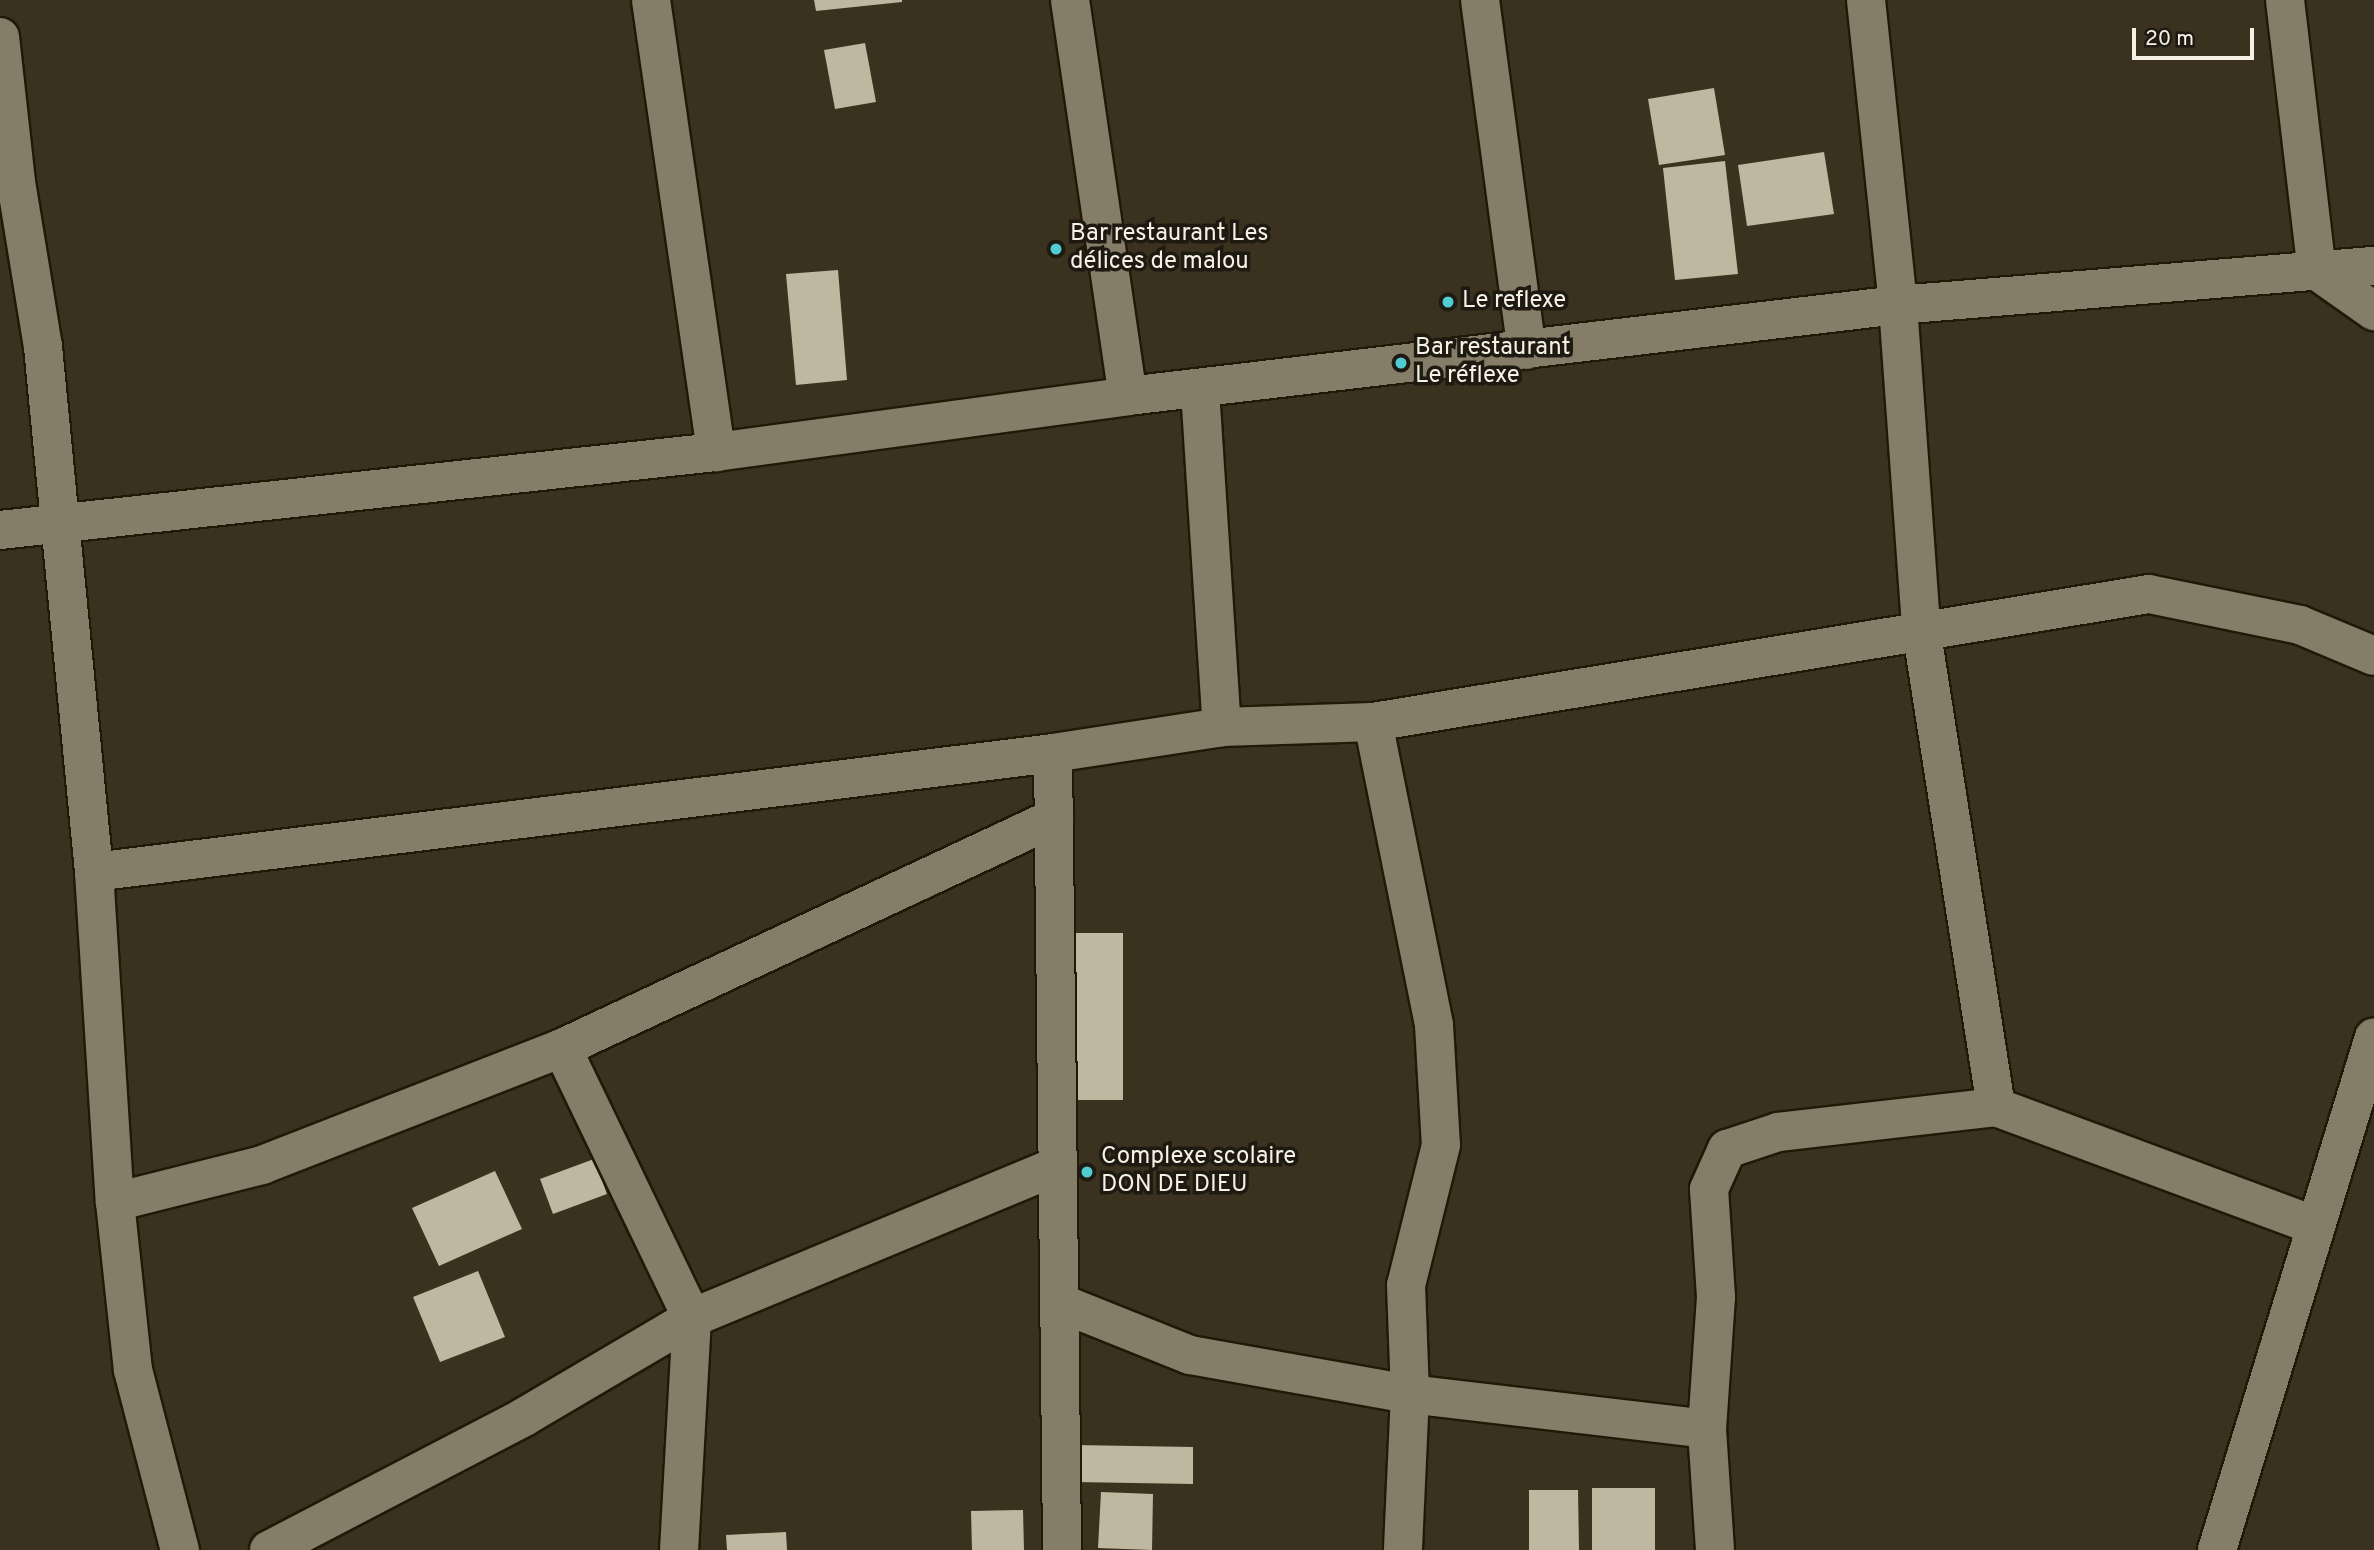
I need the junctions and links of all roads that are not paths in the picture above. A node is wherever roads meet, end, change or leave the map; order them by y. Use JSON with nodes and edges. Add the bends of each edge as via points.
{"nodes":[{"id":1,"x":651,"y":0,"type":"edge"},
{"id":2,"x":1070,"y":0,"type":"edge"},
{"id":3,"x":1480,"y":0,"type":"edge"},
{"id":4,"x":1866,"y":0,"type":"edge"},
{"id":5,"x":2285,"y":0,"type":"edge"},
{"id":6,"x":0,"y":37,"type":"edge"},
{"id":7,"x":2374,"y":266,"type":"edge"},
{"id":8,"x":2317,"y":271,"type":"junction"},
{"id":9,"x":1898,"y":305,"type":"junction"},
{"id":10,"x":2374,"y":311,"type":"edge"},
{"id":11,"x":1527,"y":350,"type":"junction"},
{"id":12,"x":1200,"y":390,"type":"junction"},
{"id":13,"x":1128,"y":396,"type":"junction"},
{"id":14,"x":716,"y":452,"type":"junction"},
{"id":15,"x":60,"y":523,"type":"junction"},
{"id":16,"x":0,"y":530,"type":"edge"},
{"id":17,"x":1921,"y":628,"type":"junction"},
{"id":18,"x":2374,"y":656,"type":"edge"},
{"id":19,"x":1373,"y":722,"type":"junction"},
{"id":20,"x":1222,"y":727,"type":"junction"},
{"id":21,"x":1054,"y":753,"type":"junction"},
{"id":22,"x":1054,"y":818,"type":"junction"},
{"id":23,"x":94,"y":872,"type":"junction"},
{"id":24,"x":2374,"y":1037,"type":"edge"},
{"id":25,"x":562,"y":1048,"type":"junction"},
{"id":26,"x":1996,"y":1107,"type":"junction"},
{"id":27,"x":1058,"y":1166,"type":"junction"},
{"id":28,"x":115,"y":1202,"type":"junction"},
{"id":29,"x":2314,"y":1225,"type":"junction"},
{"id":30,"x":1060,"y":1303,"type":"junction"},
{"id":31,"x":692,"y":1318,"type":"junction"},
{"id":32,"x":1410,"y":1394,"type":"junction"},
{"id":33,"x":1707,"y":1429,"type":"junction"},
{"id":34,"x":180,"y":1550,"type":"edge"},
{"id":35,"x":269,"y":1550,"type":"edge"},
{"id":36,"x":679,"y":1550,"type":"edge"},
{"id":37,"x":1062,"y":1550,"type":"edge"},
{"id":38,"x":1404,"y":1550,"type":"edge"},
{"id":39,"x":1716,"y":1550,"type":"edge"},
{"id":40,"x":2217,"y":1550,"type":"edge"}],
"edges":[{"from":1,"to":14,"type":"street"},
{"from":2,"to":13,"type":"street"},
{"from":3,"to":11,"type":"street"},
{"from":4,"to":9,"type":"street"},
{"from":5,"to":8,"type":"street"},
{"from":6,"to":15,"type":"street","via":[[16,182],[43,347]]},
{"from":7,"to":8,"type":"street"},
{"from":8,"to":9,"type":"street"},
{"from":8,"to":10,"type":"street"},
{"from":9,"to":11,"type":"street"},
{"from":9,"to":17,"type":"street"},
{"from":11,"to":12,"type":"street"},
{"from":12,"to":13,"type":"street"},
{"from":12,"to":20,"type":"street"},
{"from":13,"to":14,"type":"street"},
{"from":14,"to":15,"type":"street"},
{"from":15,"to":16,"type":"street"},
{"from":15,"to":23,"type":"street"},
{"from":17,"to":18,"type":"street","via":[[2149,594],[2300,625]]},
{"from":17,"to":19,"type":"street"},
{"from":17,"to":26,"type":"street"},
{"from":19,"to":20,"type":"street"},
{"from":19,"to":32,"type":"street","via":[[1434,1024],[1441,1145],[1406,1284]]},
{"from":20,"to":21,"type":"street"},
{"from":21,"to":22,"type":"street"},
{"from":21,"to":23,"type":"street"},
{"from":22,"to":25,"type":"street"},
{"from":22,"to":27,"type":"street"},
{"from":23,"to":28,"type":"street"},
{"from":24,"to":29,"type":"street"},
{"from":25,"to":28,"type":"street","via":[[262,1164]]},
{"from":25,"to":31,"type":"street"},
{"from":26,"to":29,"type":"street"},
{"from":26,"to":33,"type":"street","via":[[1778,1132],[1727,1149],[1709,1189],[1716,1297]]},
{"from":27,"to":30,"type":"street"},
{"from":27,"to":31,"type":"street"},
{"from":28,"to":34,"type":"street","via":[[133,1370]]},
{"from":29,"to":40,"type":"street"},
{"from":30,"to":32,"type":"street","via":[[1190,1354]]},
{"from":30,"to":37,"type":"street"},
{"from":31,"to":35,"type":"street","via":[[524,1417]]},
{"from":31,"to":36,"type":"street"},
{"from":32,"to":33,"type":"street"},
{"from":32,"to":38,"type":"street"},
{"from":33,"to":39,"type":"street"}]}
